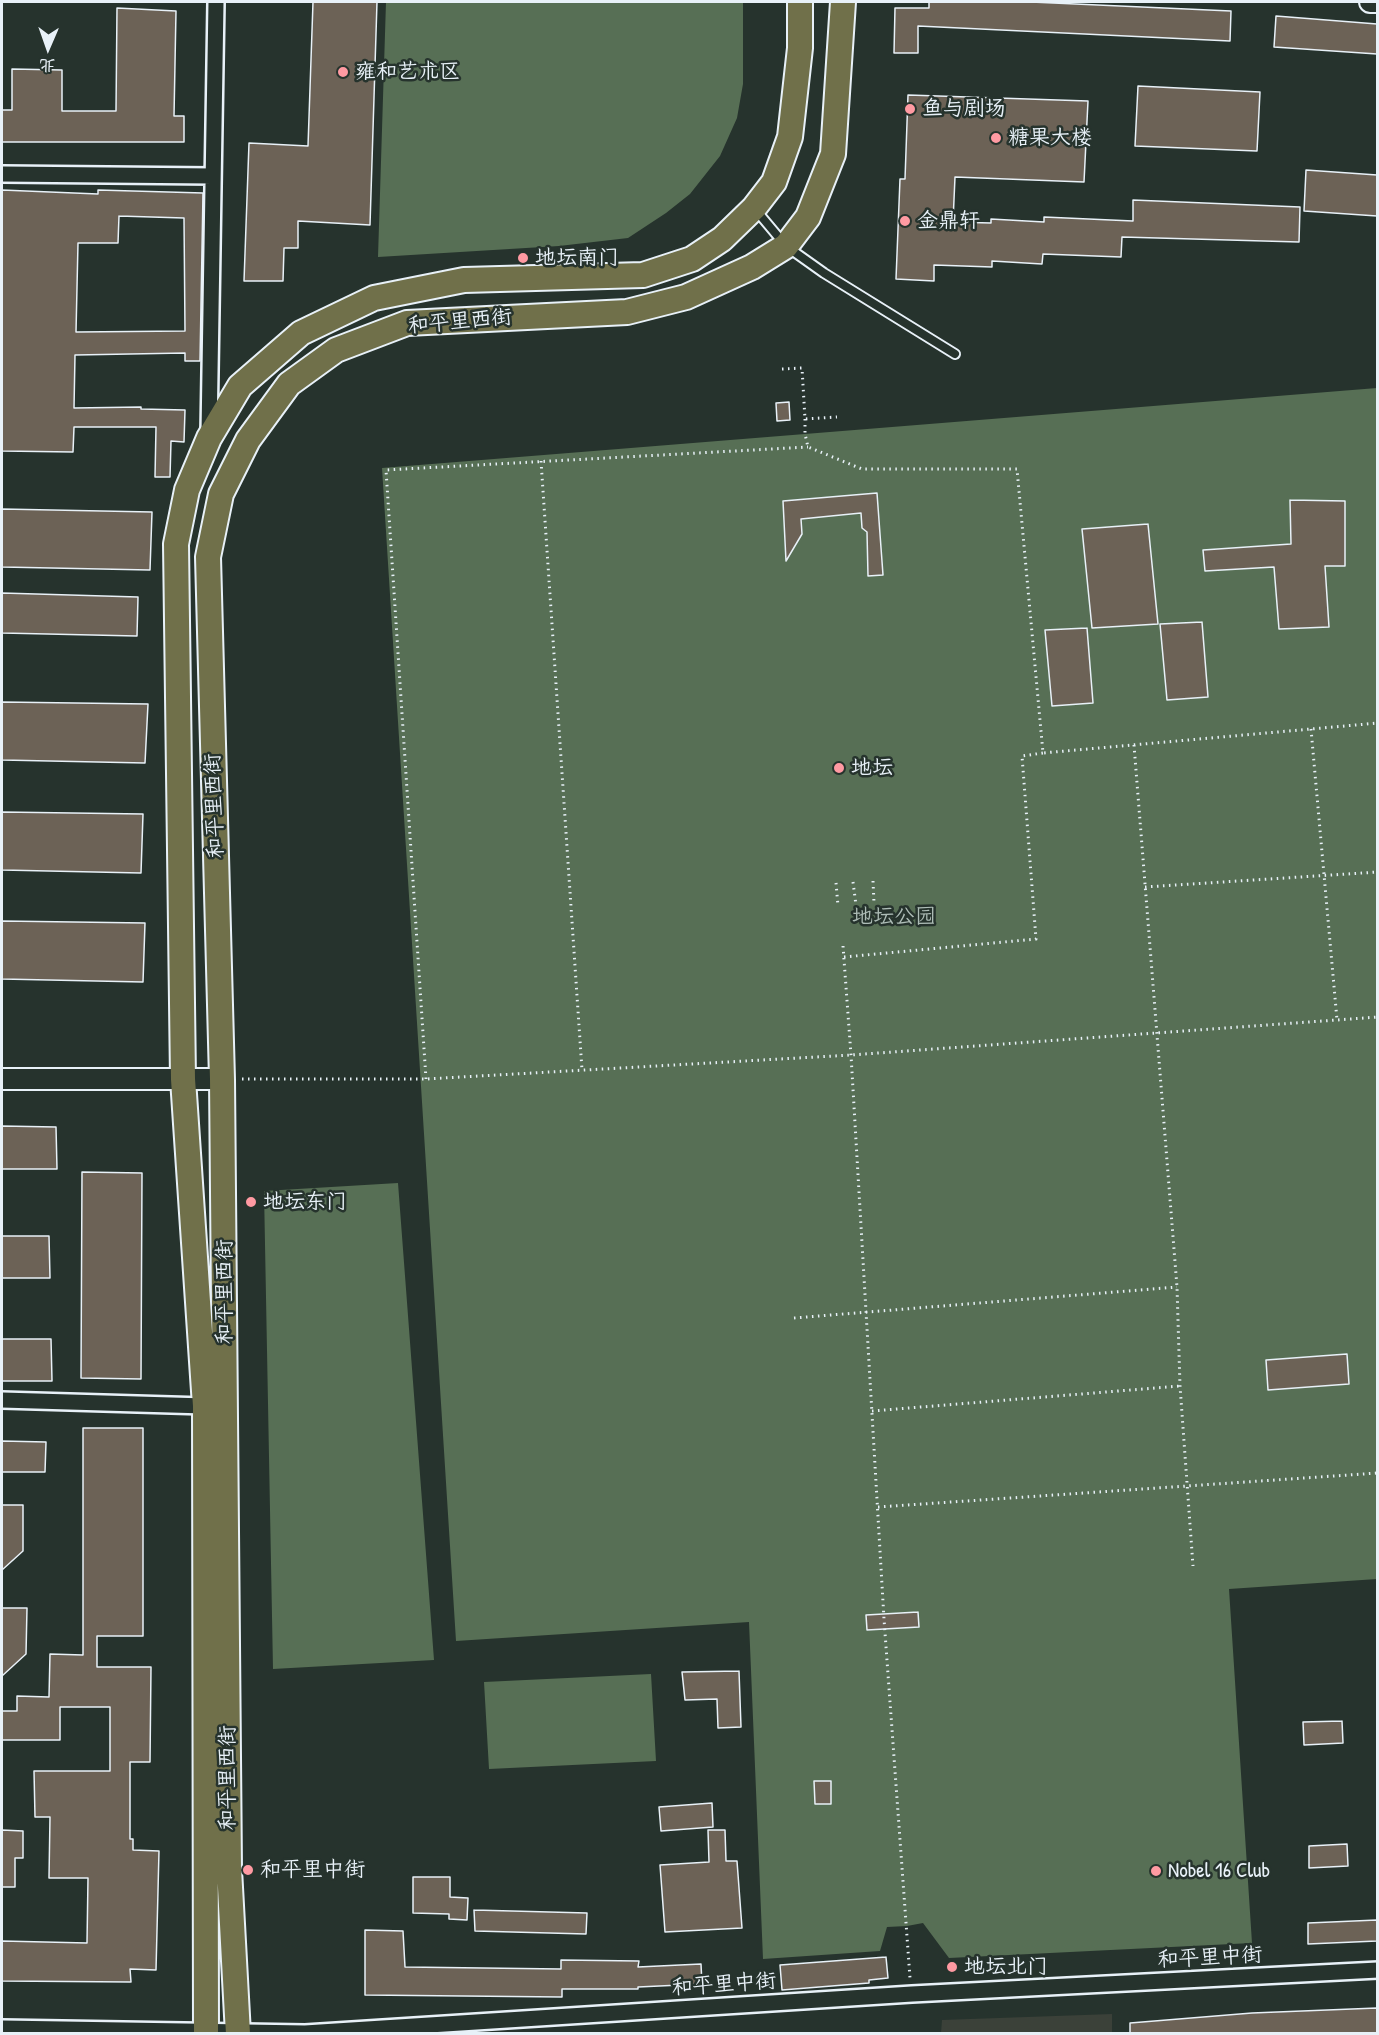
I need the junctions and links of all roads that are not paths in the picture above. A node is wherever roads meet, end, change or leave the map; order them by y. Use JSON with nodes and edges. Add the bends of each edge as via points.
{"nodes":[{"id":1,"x":216,"y":2,"type":"edge"},
{"id":2,"x":800,"y":2,"type":"edge"},
{"id":3,"x":843,"y":2,"type":"edge"},
{"id":4,"x":1370,"y":2,"type":"edge"},
{"id":5,"x":1377,"y":2,"type":"edge"},
{"id":6,"x":2,"y":174,"type":"edge"},
{"id":7,"x":213,"y":176,"type":"junction"},
{"id":8,"x":754,"y":208,"type":"junction"},
{"id":9,"x":786,"y":246,"type":"junction"},
{"id":10,"x":955,"y":354,"type":"dead end"},
{"id":11,"x":209,"y":438,"type":"junction"},
{"id":12,"x":183,"y":1079,"type":"junction"},
{"id":13,"x":222,"y":1079,"type":"junction"},
{"id":14,"x":2,"y":1080,"type":"edge"},
{"id":15,"x":2,"y":1400,"type":"edge"},
{"id":16,"x":205,"y":1406,"type":"junction"},
{"id":17,"x":1377,"y":1970,"type":"edge"},
{"id":18,"x":2,"y":2028,"type":"edge"},
{"id":19,"x":206,"y":2032,"type":"edge"},
{"id":20,"x":238,"y":2032,"type":"edge"}],
"edges":[{"from":1,"to":7,"type":"street"},
{"from":2,"to":8,"type":"main road","name":"和平里西街","via":[[800,48],[790,137],[774,182]]},
{"from":3,"to":9,"type":"main road","name":"和平里西街","via":[[833,154],[808,217]]},
{"from":4,"to":5,"type":"street"},
{"from":6,"to":7,"type":"street"},
{"from":7,"to":11,"type":"street"},
{"from":8,"to":9,"type":"lane"},
{"from":8,"to":11,"type":"main road","name":"和平里西街","via":[[722,239],[692,259],[643,274],[464,280],[374,298],[293,340],[240,386]]},
{"from":9,"to":10,"type":"lane"},
{"from":9,"to":13,"type":"main road","name":"和平里西街","via":[[752,267],[686,297],[627,312],[407,323],[336,350],[299,377],[248,440],[221,494],[208,557]]},
{"from":11,"to":12,"type":"main road","name":"和平里西街","via":[[187,490],[176,544]]},
{"from":12,"to":13,"type":"street"},
{"from":12,"to":14,"type":"street"},
{"from":12,"to":16,"type":"main road","name":"和平里西街"},
{"from":13,"to":20,"type":"main road","name":"和平里西街","via":[[229,1869]]},
{"from":15,"to":16,"type":"street"},
{"from":16,"to":19,"type":"main road","name":"和平里西街"},
{"from":17,"to":20,"type":"street","name":"和平里中街","via":[[912,1994],[305,2033]]},
{"from":18,"to":19,"type":"street","name":"和平里中街"},
{"from":19,"to":20,"type":"street","name":"和平里中街"}]}
